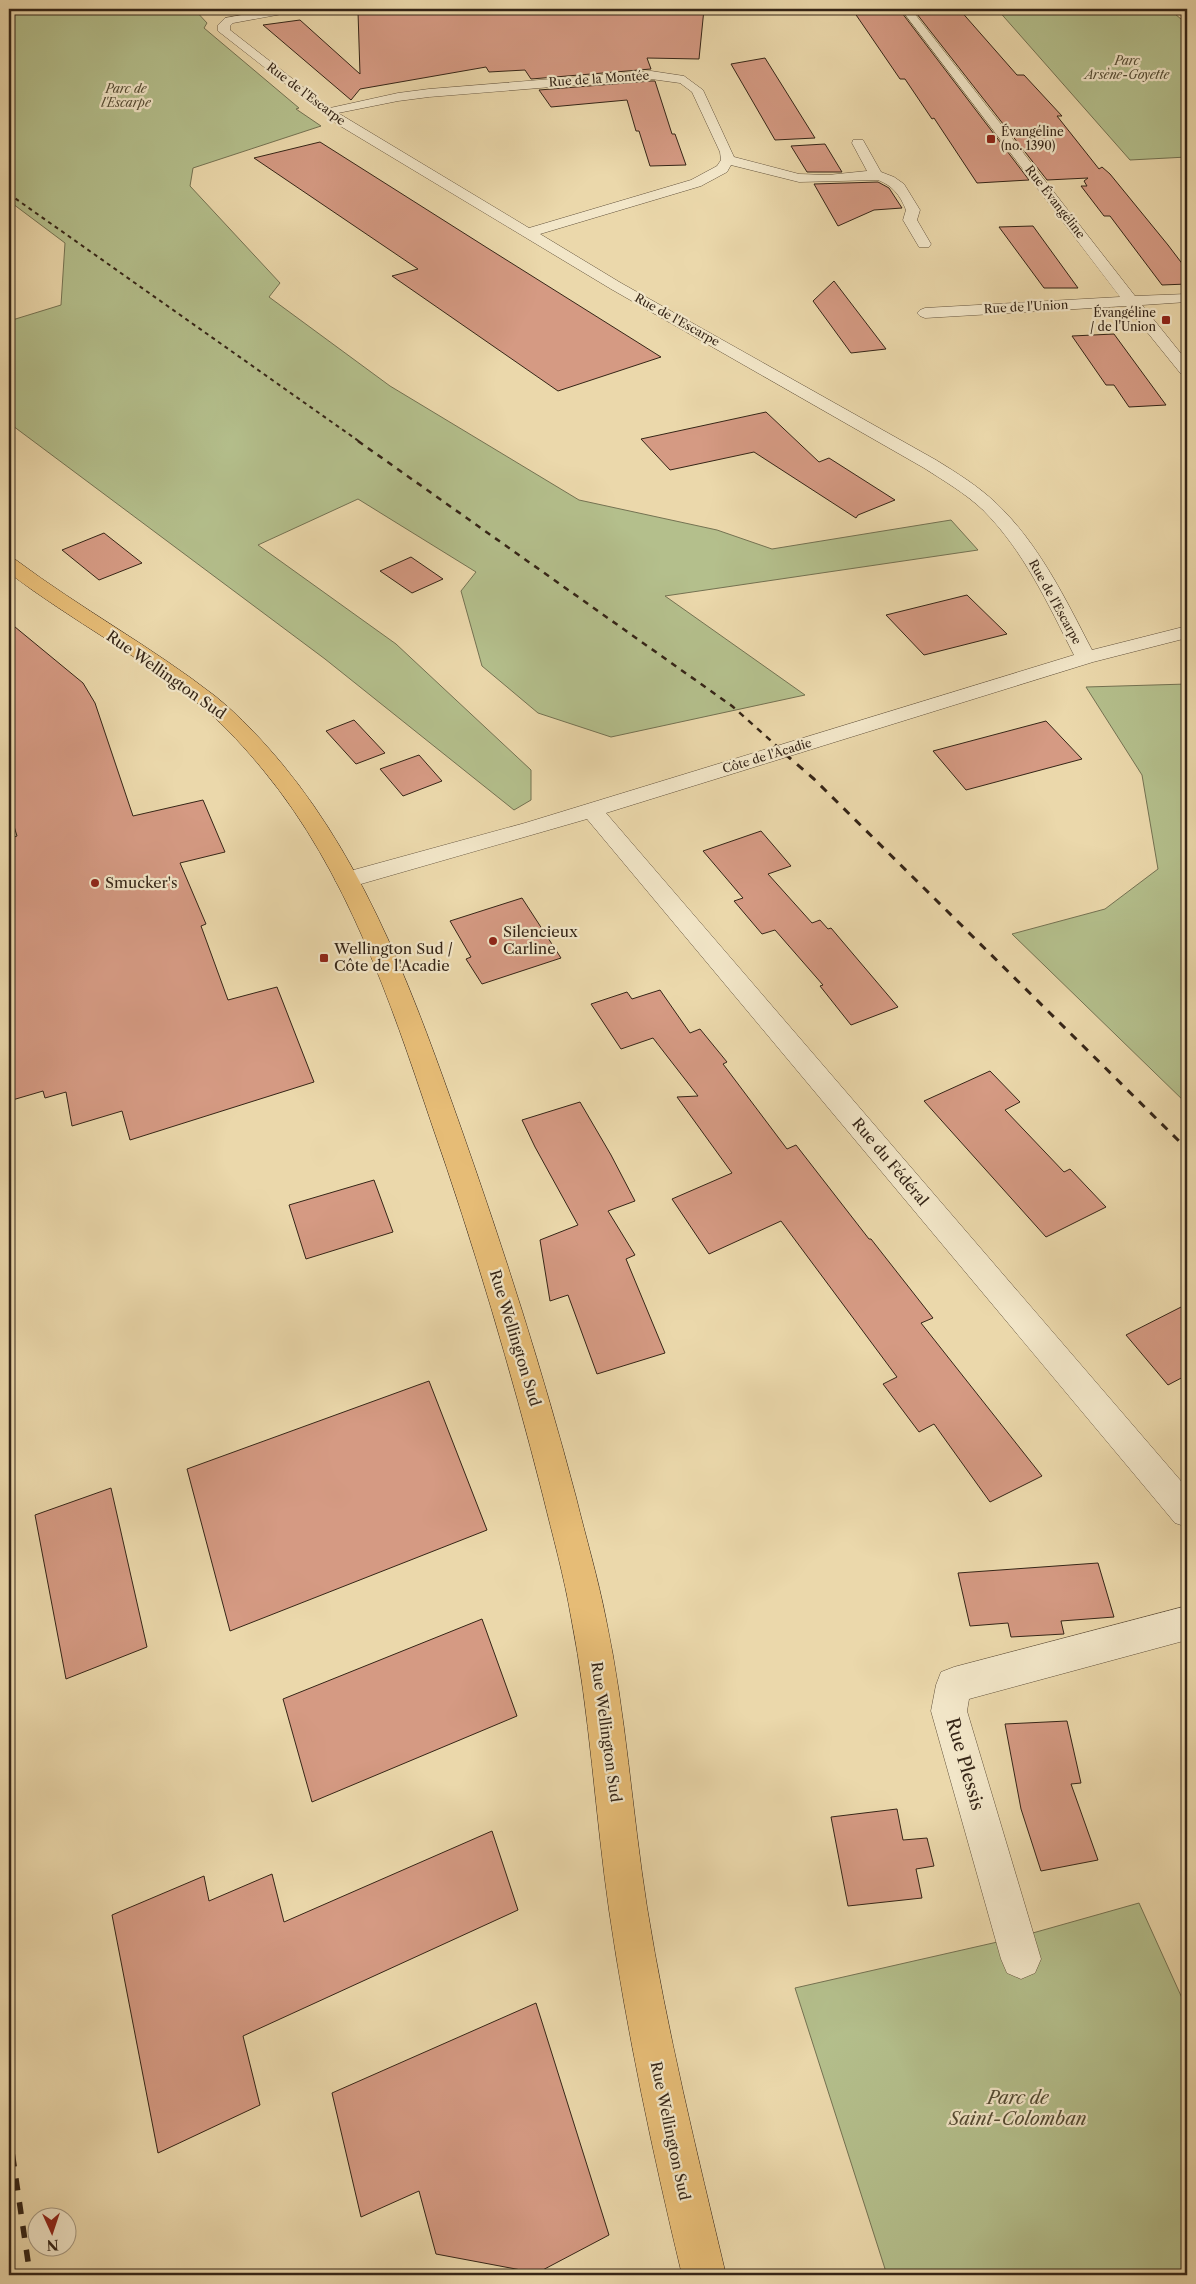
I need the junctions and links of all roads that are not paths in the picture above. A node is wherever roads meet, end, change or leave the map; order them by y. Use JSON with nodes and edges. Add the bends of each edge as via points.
{"nodes":[{"id":1,"x":293,"y":9,"type":"edge"},
{"id":2,"x":906,"y":9,"type":"edge"},
{"id":3,"x":328,"y":112,"type":"junction"},
{"id":4,"x":858,"y":143,"type":"dead end"},
{"id":5,"x":728,"y":160,"type":"junction"},
{"id":6,"x":876,"y":175,"type":"junction"},
{"id":7,"x":528,"y":233,"type":"junction"},
{"id":8,"x":924,"y":244,"type":"dead end"},
{"id":9,"x":1187,"y":298,"type":"edge"},
{"id":10,"x":1131,"y":302,"type":"junction"},
{"id":11,"x":925,"y":312,"type":"dead end"},
{"id":12,"x":1187,"y":370,"type":"edge"},
{"id":13,"x":9,"y":564,"type":"edge"},
{"id":14,"x":1187,"y":632,"type":"edge"},
{"id":15,"x":1086,"y":658,"type":"junction"},
{"id":16,"x":592,"y":810,"type":"junction"},
{"id":17,"x":347,"y":880,"type":"junction"},
{"id":18,"x":1187,"y":1512,"type":"edge"},
{"id":19,"x":1187,"y":1624,"type":"edge"},
{"id":20,"x":1021,"y":1959,"type":"dead end"},
{"id":21,"x":704,"y":2275,"type":"edge"}],
"edges":[{"from":1,"to":3,"type":"street","name":"Rue de l'Escarpe","via":[[229,20],[224,31]]},
{"from":2,"to":10,"type":"street","name":"Rue Évangéline"},
{"from":3,"to":5,"type":"street","name":"Rue de la Montée","via":[[429,93],[626,75],[668,76],[684,80],[697,90]]},
{"from":3,"to":7,"type":"street","name":"Rue de l'Escarpe"},
{"from":4,"to":6,"type":"street"},
{"from":5,"to":6,"type":"street","via":[[798,178]]},
{"from":5,"to":7,"type":"street","via":[[722,169],[696,183]]},
{"from":6,"to":8,"type":"street","via":[[896,182],[908,195],[914,210],[910,220]]},
{"from":7,"to":15,"type":"street","name":"Rue de l'Escarpe","via":[[971,490],[990,507],[1040,571]]},
{"from":9,"to":10,"type":"street","name":"Rue de l'Union"},
{"from":10,"to":11,"type":"street","name":"Rue de l'Union"},
{"from":10,"to":12,"type":"street","name":"Rue Évangéline"},
{"from":13,"to":17,"type":"main road","name":"Rue Wellington Sud","via":[[181,682],[233,723],[303,808]]},
{"from":14,"to":15,"type":"street","name":"Côte de l'Acadie"},
{"from":15,"to":16,"type":"street","name":"Côte de l'Acadie"},
{"from":16,"to":17,"type":"street","name":"Côte de l'Acadie"},
{"from":16,"to":18,"type":"street","name":"Rue du Fédéral"},
{"from":17,"to":21,"type":"main road","name":"Rue Wellington Sud","via":[[410,1022],[475,1208],[545,1438],[592,1636],[628,1903],[652,2049]]},
{"from":19,"to":20,"type":"street","name":"Rue Plessis","via":[[954,1685],[949,1711]]}]}
